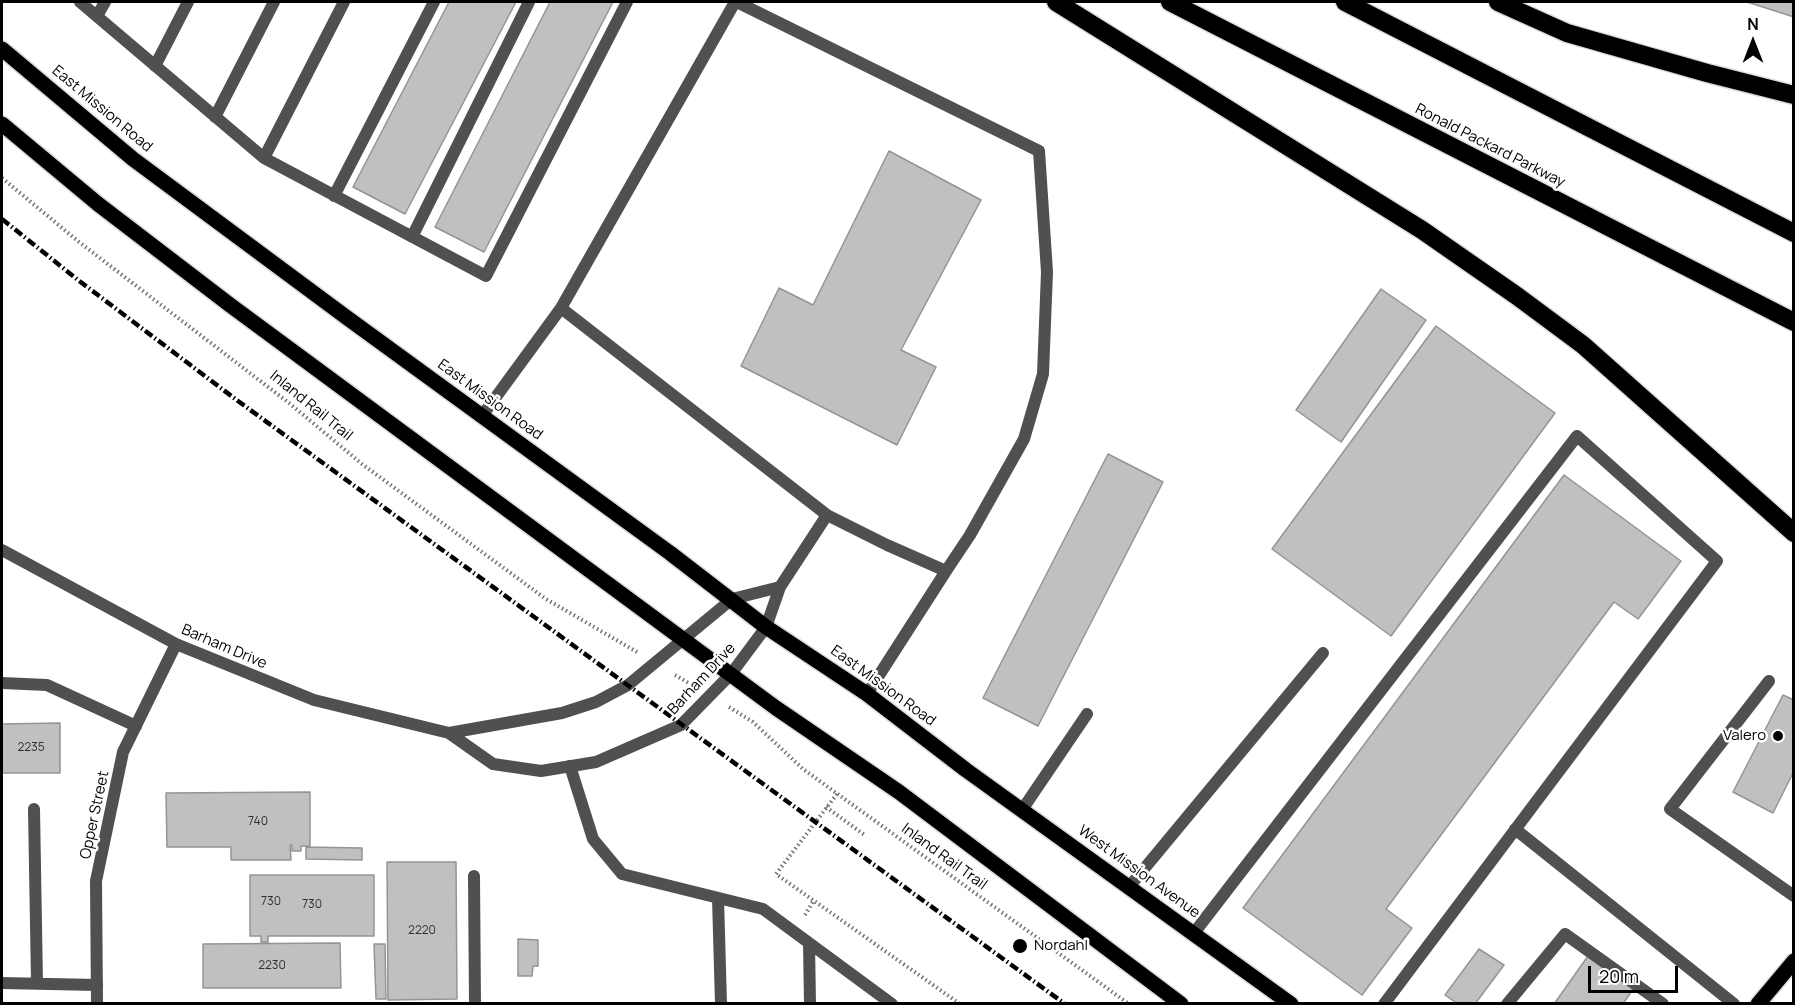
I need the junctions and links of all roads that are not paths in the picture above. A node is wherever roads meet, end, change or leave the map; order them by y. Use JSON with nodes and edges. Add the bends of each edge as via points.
{"nodes":[{"id":1,"x":80,"y":2,"type":"edge"},
{"id":2,"x":105,"y":2,"type":"edge"},
{"id":3,"x":189,"y":2,"type":"edge"},
{"id":4,"x":274,"y":2,"type":"edge"},
{"id":5,"x":344,"y":2,"type":"edge"},
{"id":6,"x":434,"y":2,"type":"edge"},
{"id":7,"x":529,"y":2,"type":"edge"},
{"id":8,"x":627,"y":2,"type":"edge"},
{"id":9,"x":736,"y":2,"type":"edge"},
{"id":10,"x":1056,"y":2,"type":"edge"},
{"id":11,"x":1170,"y":2,"type":"edge"},
{"id":12,"x":1345,"y":2,"type":"edge"},
{"id":13,"x":1497,"y":2,"type":"edge"},
{"id":14,"x":97,"y":16,"type":"junction"},
{"id":15,"x":2,"y":49,"type":"edge"},
{"id":16,"x":155,"y":66,"type":"junction"},
{"id":17,"x":1794,"y":95,"type":"edge"},
{"id":18,"x":215,"y":117,"type":"junction"},
{"id":19,"x":2,"y":124,"type":"edge"},
{"id":20,"x":264,"y":158,"type":"junction"},
{"id":21,"x":334,"y":196,"type":"junction"},
{"id":22,"x":1794,"y":232,"type":"edge"},
{"id":23,"x":412,"y":237,"type":"junction"},
{"id":24,"x":561,"y":308,"type":"junction"},
{"id":25,"x":1794,"y":322,"type":"edge"},
{"id":26,"x":482,"y":416,"type":"junction"},
{"id":27,"x":827,"y":515,"type":"junction"},
{"id":28,"x":1794,"y":533,"type":"edge"},
{"id":29,"x":2,"y":550,"type":"edge"},
{"id":30,"x":946,"y":571,"type":"junction"},
{"id":31,"x":780,"y":587,"type":"junction"},
{"id":32,"x":732,"y":599,"type":"junction"},
{"id":33,"x":766,"y":627,"type":"junction"},
{"id":34,"x":683,"y":640,"type":"junction"},
{"id":35,"x":176,"y":644,"type":"junction"},
{"id":36,"x":1323,"y":653,"type":"dead end"},
{"id":37,"x":731,"y":674,"type":"junction"},
{"id":38,"x":1769,"y":681,"type":"dead end"},
{"id":39,"x":2,"y":683,"type":"edge"},
{"id":40,"x":867,"y":694,"type":"junction"},
{"id":41,"x":1087,"y":714,"type":"dead end"},
{"id":42,"x":135,"y":726,"type":"junction"},
{"id":43,"x":449,"y":733,"type":"junction"},
{"id":44,"x":570,"y":766,"type":"junction"},
{"id":45,"x":966,"y":770,"type":"joint"},
{"id":46,"x":34,"y":809,"type":"dead end"},
{"id":47,"x":1022,"y":810,"type":"junction"},
{"id":48,"x":1515,"y":829,"type":"junction"},
{"id":49,"x":474,"y":876,"type":"dead end"},
{"id":50,"x":1130,"y":887,"type":"junction"},
{"id":51,"x":1794,"y":896,"type":"edge"},
{"id":52,"x":718,"y":898,"type":"junction"},
{"id":53,"x":1194,"y":933,"type":"junction"},
{"id":54,"x":809,"y":943,"type":"junction"},
{"id":55,"x":1794,"y":961,"type":"edge"},
{"id":56,"x":2,"y":983,"type":"edge"},
{"id":57,"x":37,"y":983,"type":"junction"},
{"id":58,"x":97,"y":985,"type":"junction"},
{"id":59,"x":97,"y":1004,"type":"edge"},
{"id":60,"x":475,"y":1004,"type":"edge"},
{"id":61,"x":721,"y":1004,"type":"edge"},
{"id":62,"x":810,"y":1004,"type":"edge"},
{"id":63,"x":892,"y":1004,"type":"edge"},
{"id":64,"x":1181,"y":1004,"type":"edge"},
{"id":65,"x":1291,"y":1004,"type":"edge"},
{"id":66,"x":1384,"y":1004,"type":"edge"},
{"id":67,"x":1507,"y":1004,"type":"edge"},
{"id":68,"x":1663,"y":1004,"type":"edge"},
{"id":69,"x":1734,"y":1004,"type":"edge"},
{"id":70,"x":1758,"y":1004,"type":"edge"}],
"edges":[{"from":1,"to":14,"type":"street"},
{"from":2,"to":14,"type":"street"},
{"from":3,"to":16,"type":"street"},
{"from":4,"to":18,"type":"street"},
{"from":5,"to":20,"type":"street"},
{"from":6,"to":21,"type":"street"},
{"from":7,"to":23,"type":"street"},
{"from":8,"to":23,"type":"street","via":[[486,276]]},
{"from":9,"to":24,"type":"street"},
{"from":9,"to":30,"type":"street","via":[[1040,151],[1047,272],[1043,374],[1024,439]]},
{"from":10,"to":28,"type":"highway","via":[[1422,230],[1517,296],[1583,345]]},
{"from":11,"to":25,"type":"highway","name":"Ronald Packard Parkway"},
{"from":12,"to":22,"type":"highway"},
{"from":13,"to":17,"type":"highway","via":[[1566,33]]},
{"from":14,"to":16,"type":"street"},
{"from":15,"to":26,"type":"main road","name":"East Mission Road","via":[[133,159]]},
{"from":16,"to":18,"type":"street"},
{"from":18,"to":20,"type":"street"},
{"from":19,"to":34,"type":"main road","via":[[230,305]]},
{"from":20,"to":21,"type":"street"},
{"from":21,"to":23,"type":"street"},
{"from":24,"to":26,"type":"street"},
{"from":24,"to":27,"type":"street"},
{"from":26,"to":32,"type":"main road","name":"East Mission Road"},
{"from":27,"to":30,"type":"street"},
{"from":27,"to":31,"type":"street","name":"Barham Drive"},
{"from":29,"to":35,"type":"street","name":"Barham Drive"},
{"from":30,"to":40,"type":"street"},
{"from":31,"to":32,"type":"street"},
{"from":31,"to":33,"type":"street","name":"Barham Drive"},
{"from":32,"to":33,"type":"main road","name":"East Mission Road"},
{"from":32,"to":34,"type":"street","name":"Barham Drive"},
{"from":33,"to":37,"type":"street","name":"Barham Drive"},
{"from":33,"to":40,"type":"main road","name":"East Mission Road"},
{"from":34,"to":37,"type":"main road"},
{"from":34,"to":43,"type":"street","name":"Barham Drive","via":[[628,685],[596,702],[562,713]]},
{"from":35,"to":42,"type":"street","name":"Opper Street"},
{"from":35,"to":43,"type":"street","name":"Barham Drive","via":[[314,700]]},
{"from":36,"to":50,"type":"street"},
{"from":37,"to":44,"type":"street","name":"Barham Drive","via":[[681,725],[596,762]]},
{"from":37,"to":64,"type":"main road","via":[[898,792]]},
{"from":38,"to":51,"type":"street","via":[[1670,809]]},
{"from":39,"to":42,"type":"street","via":[[47,685]]},
{"from":40,"to":45,"type":"main road","name":"East Mission Road"},
{"from":41,"to":47,"type":"street"},
{"from":42,"to":58,"type":"street","name":"Opper Street","via":[[123,752],[96,881]]},
{"from":43,"to":44,"type":"street","name":"Barham Drive","via":[[493,764],[541,771]]},
{"from":44,"to":52,"type":"street","via":[[593,839],[622,874]]},
{"from":45,"to":47,"type":"main road","name":"West Mission Avenue"},
{"from":46,"to":57,"type":"street"},
{"from":47,"to":50,"type":"main road","name":"West Mission Avenue"},
{"from":48,"to":53,"type":"street","via":[[1717,561],[1577,436]]},
{"from":48,"to":66,"type":"street"},
{"from":48,"to":69,"type":"street"},
{"from":49,"to":60,"type":"street"},
{"from":50,"to":53,"type":"main road","name":"West Mission Avenue"},
{"from":52,"to":54,"type":"street","via":[[763,909]]},
{"from":52,"to":61,"type":"street"},
{"from":53,"to":65,"type":"main road","name":"West Mission Avenue"},
{"from":54,"to":62,"type":"street"},
{"from":54,"to":63,"type":"street"},
{"from":55,"to":70,"type":"main road"},
{"from":56,"to":57,"type":"street"},
{"from":57,"to":58,"type":"street"},
{"from":58,"to":59,"type":"street","name":"Opper Street"},
{"from":67,"to":68,"type":"street","via":[[1565,934]]}]}
